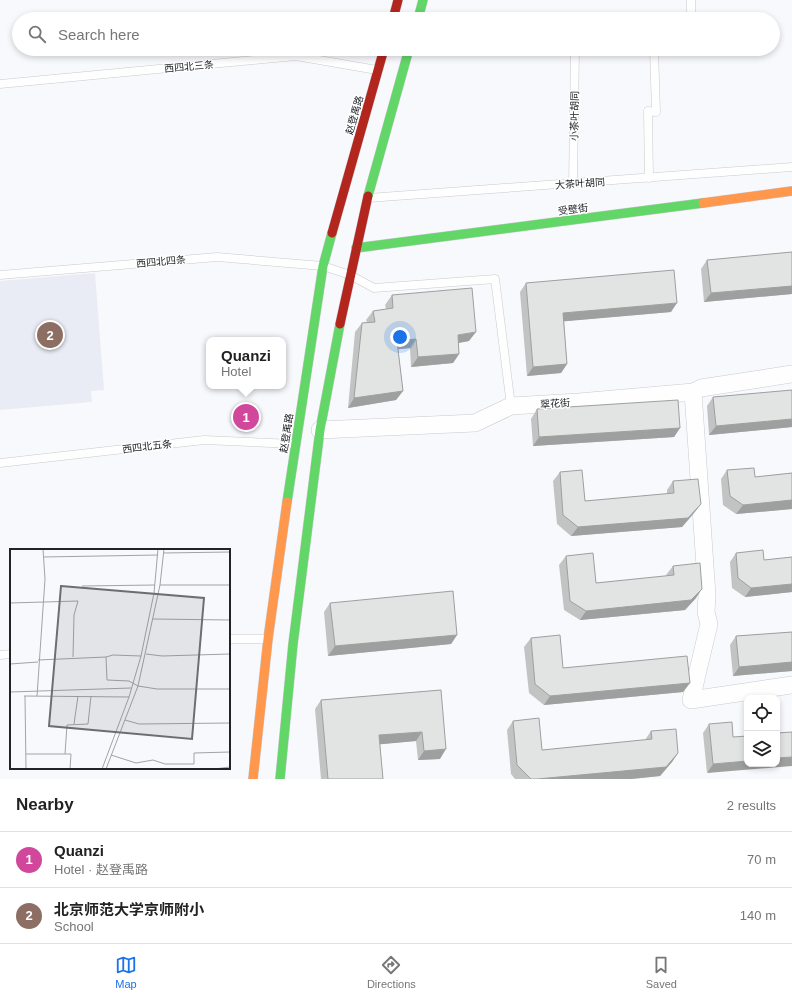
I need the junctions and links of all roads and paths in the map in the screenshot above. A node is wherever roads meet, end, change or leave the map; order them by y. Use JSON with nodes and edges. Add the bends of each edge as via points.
{"nodes":[{"id":1,"x":398,"y":0,"type":"edge"},
{"id":2,"x":423,"y":0,"type":"edge"},
{"id":3,"x":691,"y":0,"type":"edge"},
{"id":4,"x":395,"y":12,"type":"edge"},
{"id":5,"x":420,"y":12,"type":"edge"},
{"id":6,"x":691,"y":12,"type":"edge"},
{"id":7,"x":382,"y":56,"type":"edge"},
{"id":8,"x":407,"y":56,"type":"edge"},
{"id":9,"x":576,"y":56,"type":"edge"},
{"id":10,"x":654,"y":56,"type":"edge"},
{"id":11,"x":378,"y":70,"type":"junction"},
{"id":12,"x":0,"y":84,"type":"edge"},
{"id":13,"x":792,"y":167,"type":"edge"},
{"id":14,"x":649,"y":178,"type":"junction"},
{"id":15,"x":573,"y":184,"type":"junction"},
{"id":16,"x":792,"y":192,"type":"edge"},
{"id":17,"x":367,"y":198,"type":"junction"},
{"id":18,"x":356,"y":248,"type":"junction"},
{"id":19,"x":323,"y":266,"type":"junction"},
{"id":20,"x":0,"y":275,"type":"edge"},
{"id":21,"x":350,"y":276,"type":"junction"},
{"id":22,"x":792,"y":374,"type":"edge"},
{"id":23,"x":693,"y":392,"type":"junction"},
{"id":24,"x":511,"y":406,"type":"junction"},
{"id":25,"x":320,"y":430,"type":"junction"},
{"id":26,"x":295,"y":444,"type":"junction"},
{"id":27,"x":0,"y":463,"type":"edge"},
{"id":28,"x":230,"y":639,"type":"edge"},
{"id":29,"x":268,"y":639,"type":"junction"},
{"id":30,"x":10,"y":654,"type":"edge"},
{"id":31,"x":0,"y":655,"type":"edge"},
{"id":32,"x":792,"y":685,"type":"edge"},
{"id":33,"x":253,"y":779,"type":"edge"},
{"id":34,"x":280,"y":779,"type":"edge"}],
"edges":[{"from":1,"to":4,"type":"main road"},
{"from":2,"to":5,"type":"main road"},
{"from":3,"to":6,"type":"lane"},
{"from":7,"to":11,"type":"main road","name":"赵登禹路"},
{"from":8,"to":17,"type":"main road"},
{"from":9,"to":15,"type":"lane","name":"小茶叶胡同"},
{"from":10,"to":14,"type":"lane","via":[[656,112],[648,111]]},
{"from":11,"to":12,"type":"lane","name":"西四北三条","via":[[296,56]]},
{"from":11,"to":19,"type":"main road","name":"赵登禹路"},
{"from":13,"to":14,"type":"lane","name":"大茶叶胡同"},
{"from":14,"to":15,"type":"lane","name":"大茶叶胡同"},
{"from":15,"to":17,"type":"lane","name":"大茶叶胡同"},
{"from":16,"to":18,"type":"main road","name":"受壁街"},
{"from":17,"to":18,"type":"main road"},
{"from":18,"to":21,"type":"main road"},
{"from":19,"to":20,"type":"lane","name":"西四北四条","via":[[217,256]]},
{"from":19,"to":21,"type":"lane","name":"西四北四条"},
{"from":19,"to":26,"type":"main road","name":"赵登禹路"},
{"from":21,"to":24,"type":"lane","name":"西四北四条","via":[[374,288],[495,279]]},
{"from":21,"to":25,"type":"main road"},
{"from":22,"to":23,"type":"street","name":"翠花街","via":[[700,388]]},
{"from":23,"to":24,"type":"street","name":"翠花街"},
{"from":23,"to":32,"type":"street","via":[[707,595],[706,612],[709,624],[691,700]]},
{"from":24,"to":25,"type":"street","name":"翠花街","via":[[475,423]]},
{"from":25,"to":34,"type":"main road","via":[[293,644]]},
{"from":26,"to":27,"type":"lane","name":"西四北五条","via":[[204,440]]},
{"from":26,"to":29,"type":"main road","name":"赵登禹路"},
{"from":28,"to":29,"type":"lane"},
{"from":29,"to":33,"type":"main road","name":"赵登禹路"},
{"from":30,"to":31,"type":"lane"}]}
